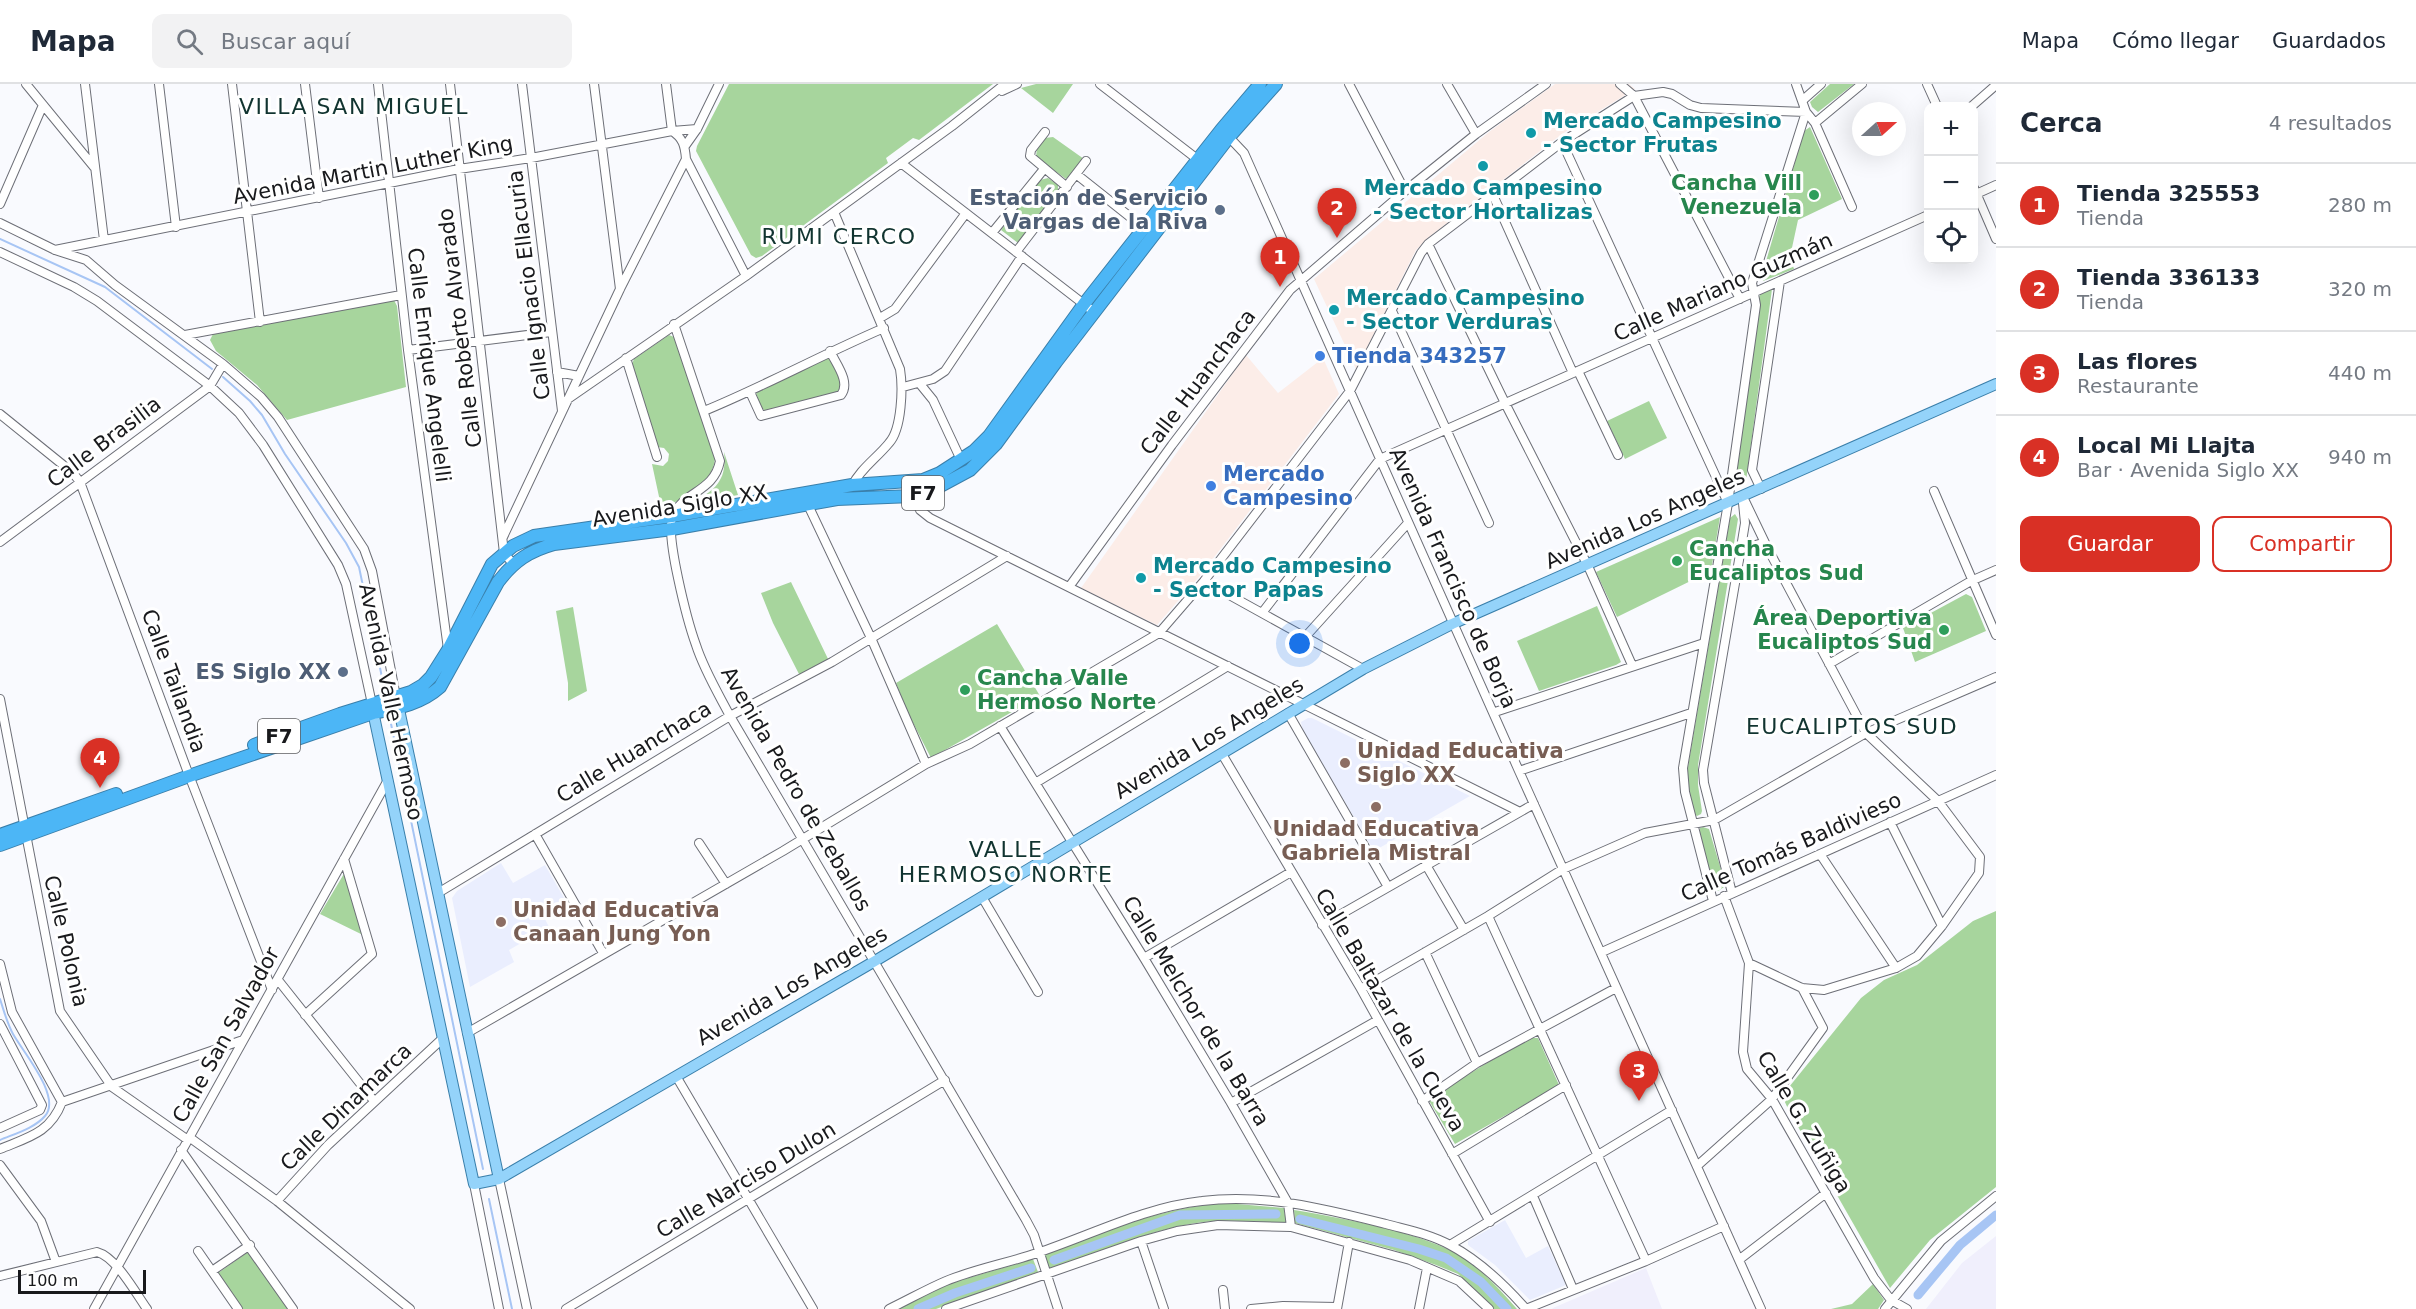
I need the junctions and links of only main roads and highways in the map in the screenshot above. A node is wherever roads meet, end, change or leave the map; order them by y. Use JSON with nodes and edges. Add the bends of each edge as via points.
{"nodes":[{"id":1,"x":1260,"y":84,"type":"edge"},
{"id":2,"x":1276,"y":84,"type":"edge"},
{"id":3,"x":1225,"y":134,"type":"junction"},
{"id":4,"x":1202,"y":163,"type":"junction"},
{"id":5,"x":1089,"y":308,"type":"junction"},
{"id":6,"x":1996,"y":384,"type":"edge"},
{"id":7,"x":398,"y":703,"type":"junction"},
{"id":8,"x":372,"y":708,"type":"junction"},
{"id":9,"x":24,"y":831,"type":"junction"},
{"id":10,"x":0,"y":835,"type":"edge"},
{"id":11,"x":0,"y":845,"type":"edge"},
{"id":12,"x":499,"y":1179,"type":"junction"},
{"id":13,"x":474,"y":1184,"type":"joint"}],
"edges":[{"from":1,"to":3,"type":"highway","name":"Avenida Siglo XX"},
{"from":2,"to":3,"type":"highway","name":"Avenida Siglo XX"},
{"from":3,"to":4,"type":"highway","name":"Avenida Siglo XX","number":"F7"},
{"from":4,"to":5,"type":"highway","name":"Avenida Siglo XX","number":"F7"},
{"from":4,"to":5,"type":"highway","name":"Avenida Siglo XX","number":"F7","via":[[1144,228]]},
{"from":5,"to":7,"type":"highway","name":"Avenida Siglo XX","number":"F7","via":[[989,436],[940,473],[909,482],[852,485],[672,516],[549,532],[528,539],[504,553],[488,570],[431,677]]},
{"from":5,"to":7,"type":"highway","name":"Avenida Siglo XX","number":"F7","via":[[984,459],[954,479],[913,496],[808,505],[536,549],[513,564],[498,582],[440,687],[429,697]]},
{"from":6,"to":12,"type":"main road","name":"Avenida Los Angeles","via":[[1452,624],[1363,669],[875,961]]},
{"from":7,"to":8,"type":"highway","name":"Avenida Siglo XX","number":"F7"},
{"from":7,"to":12,"type":"main road","name":"Avenida Valle Hermoso"},
{"from":8,"to":9,"type":"highway","name":"Avenida Siglo XX","number":"F7"},
{"from":8,"to":13,"type":"main road","name":"Avenida Valle Hermoso"},
{"from":9,"to":10,"type":"highway","name":"Avenida Siglo XX","number":"F7"},
{"from":9,"to":11,"type":"highway","name":"Avenida Siglo XX","number":"F7"},
{"from":12,"to":13,"type":"main road","name":"Avenida Los Angeles"}]}
